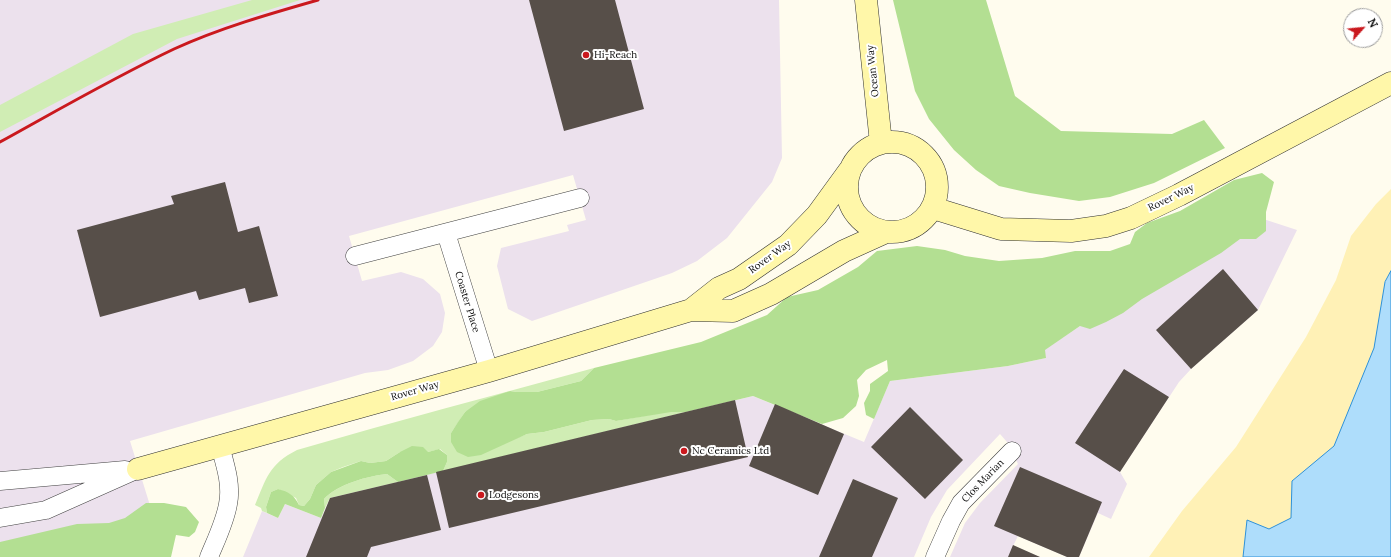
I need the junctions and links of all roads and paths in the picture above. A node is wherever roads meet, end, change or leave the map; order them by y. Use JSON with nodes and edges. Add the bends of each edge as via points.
{"nodes":[{"id":1,"x":866,"y":0,"type":"edge"},
{"id":2,"x":1391,"y":83,"type":"edge"},
{"id":3,"x":881,"y":143,"type":"junction"},
{"id":4,"x":850,"y":169,"type":"junction"},
{"id":5,"x":580,"y":198,"type":"dead end"},
{"id":6,"x":932,"y":208,"type":"junction"},
{"id":7,"x":886,"y":232,"type":"junction"},
{"id":8,"x":446,"y":233,"type":"junction"},
{"id":9,"x":355,"y":256,"type":"dead end"},
{"id":10,"x":691,"y":310,"type":"junction"},
{"id":11,"x":489,"y":371,"type":"junction"},
{"id":12,"x":220,"y":446,"type":"junction"},
{"id":13,"x":1012,"y":451,"type":"dead end"},
{"id":14,"x":138,"y":469,"type":"junction"},
{"id":15,"x":0,"y":480,"type":"edge"},
{"id":16,"x":0,"y":518,"type":"edge"},
{"id":17,"x":209,"y":557,"type":"edge"},
{"id":18,"x":935,"y":557,"type":"edge"}],
"edges":[{"from":1,"to":3,"type":"street","name":"Ocean Way"},
{"from":2,"to":6,"type":"street","name":"Rover Way","via":[[1179,196],[1131,218],[1106,226],[1071,231],[1001,229]]},
{"from":3,"to":4,"type":"street","via":[[868,148]]},
{"from":3,"to":6,"type":"street","via":[[896,142],[910,145],[923,153],[932,165],[937,179],[937,194]]},
{"from":4,"to":7,"type":"street","via":[[847,196],[852,209],[872,228]]},
{"from":4,"to":10,"type":"street","name":"Rover Way","via":[[817,215],[788,245],[738,279],[719,288]]},
{"from":5,"to":8,"type":"street"},
{"from":6,"to":7,"type":"street","via":[[924,219],[913,227],[900,232]]},
{"from":7,"to":10,"type":"street","name":"Rover Way","via":[[844,251],[771,294],[733,311]]},
{"from":8,"to":9,"type":"street"},
{"from":8,"to":11,"type":"street","name":"Coaster Place"},
{"from":10,"to":11,"type":"street","name":"Rover Way"},
{"from":11,"to":12,"type":"street","name":"Rover Way"},
{"from":12,"to":14,"type":"street","name":"Rover Way"},
{"from":12,"to":17,"type":"street","via":[[229,484],[228,503]]},
{"from":13,"to":18,"type":"street","name":"Clos Marian","via":[[962,502]]},
{"from":14,"to":15,"type":"street"},
{"from":14,"to":16,"type":"street","via":[[46,510]]}]}
